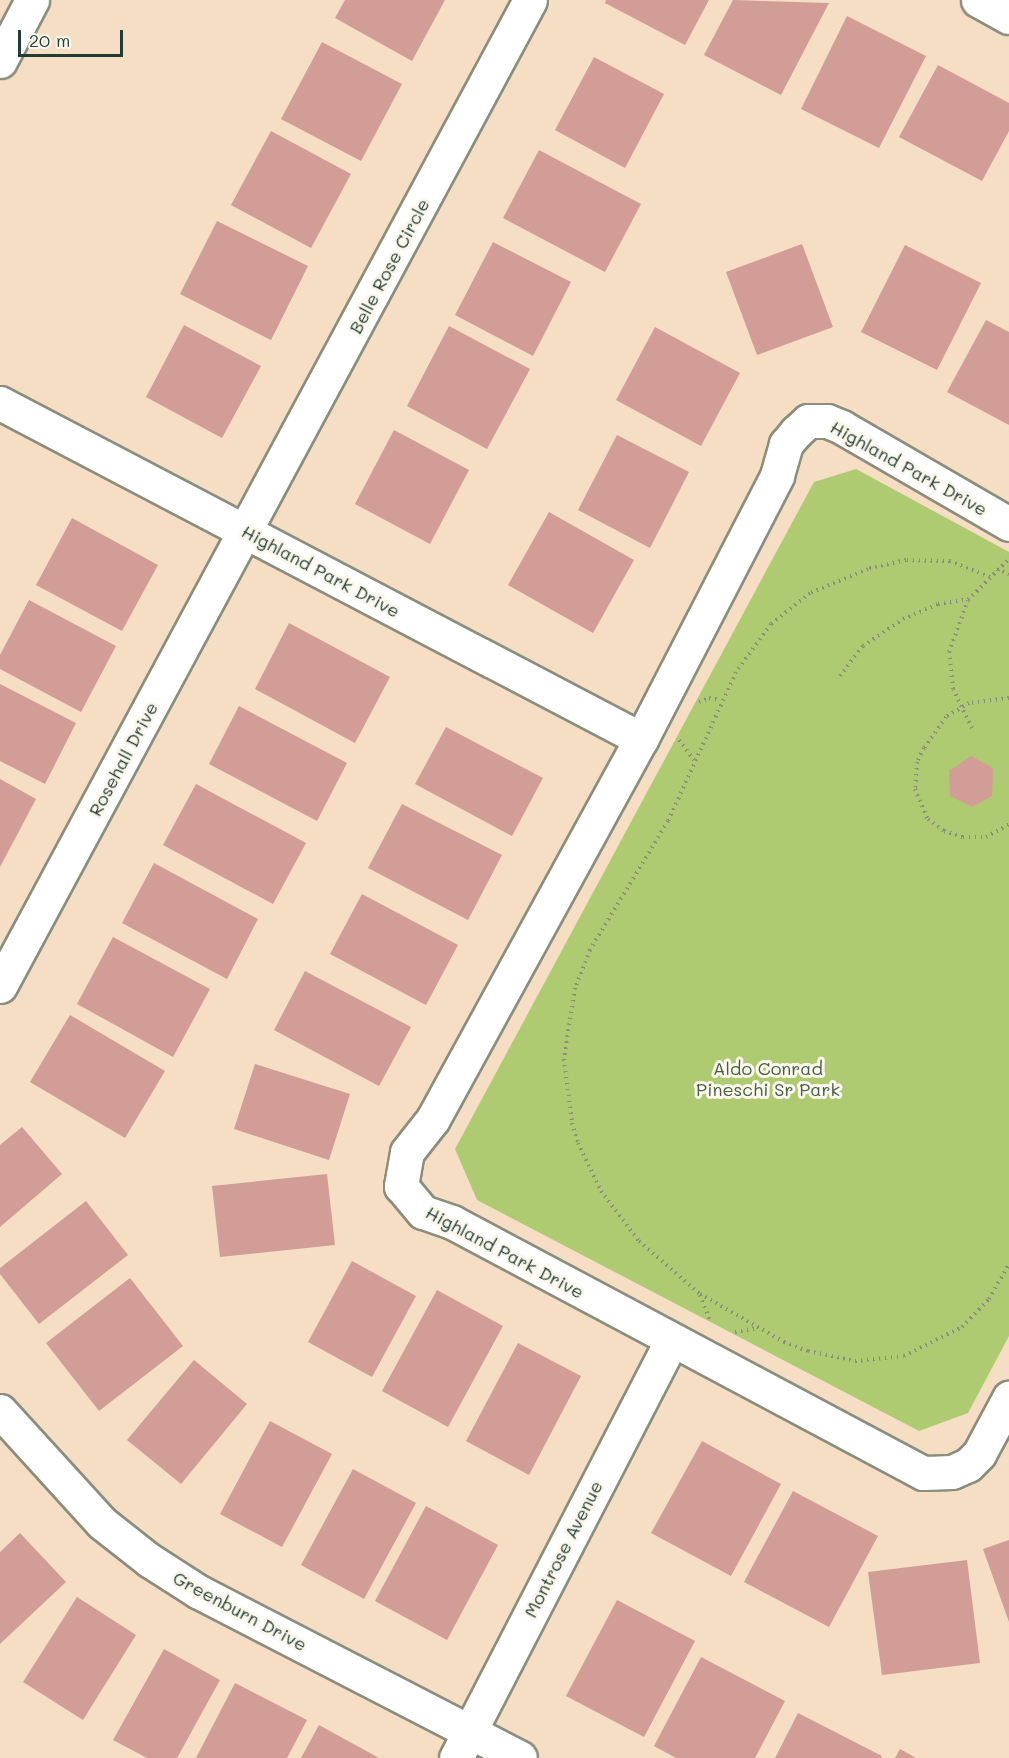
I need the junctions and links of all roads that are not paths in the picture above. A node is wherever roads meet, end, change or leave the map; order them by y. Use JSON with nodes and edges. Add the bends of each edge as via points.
{"nodes":[{"id":1,"x":32,"y":0,"type":"edge"},
{"id":2,"x":530,"y":0,"type":"edge"},
{"id":3,"x":978,"y":0,"type":"edge"},
{"id":4,"x":1009,"y":17,"type":"edge"},
{"id":5,"x":0,"y":61,"type":"edge"},
{"id":6,"x":0,"y":403,"type":"edge"},
{"id":7,"x":1009,"y":524,"type":"edge"},
{"id":8,"x":246,"y":531,"type":"junction"},
{"id":9,"x":641,"y":739,"type":"junction"},
{"id":10,"x":0,"y":986,"type":"edge"},
{"id":11,"x":671,"y":1341,"type":"junction"},
{"id":12,"x":1009,"y":1398,"type":"edge"},
{"id":13,"x":0,"y":1411,"type":"edge"},
{"id":14,"x":463,"y":1745,"type":"edge"},
{"id":15,"x":520,"y":1758,"type":"edge"}],
"edges":[{"from":1,"to":5,"type":"street"},
{"from":2,"to":8,"type":"street","name":"Belle Rose Circle"},
{"from":3,"to":4,"type":"street"},
{"from":6,"to":8,"type":"street","name":"Highland Park Drive"},
{"from":7,"to":9,"type":"street","name":"Highland Park Drive","via":[[842,427],[827,421],[808,421],[786,444],[777,476]]},
{"from":8,"to":9,"type":"street","name":"Highland Park Drive"},
{"from":8,"to":10,"type":"street","name":"Rosehall Drive"},
{"from":9,"to":11,"type":"street","name":"Highland Park Drive","via":[[433,1119],[407,1152],[401,1186],[423,1212],[452,1222]]},
{"from":11,"to":12,"type":"street","name":"Highland Park Drive","via":[[923,1473],[952,1472],[968,1465],[979,1454]]},
{"from":11,"to":14,"type":"street","name":"Montrose Avenue"},
{"from":13,"to":14,"type":"street","name":"Greenburn Drive","via":[[102,1523],[149,1560]]},
{"from":14,"to":15,"type":"street","name":"Greenburn Drive"}]}
